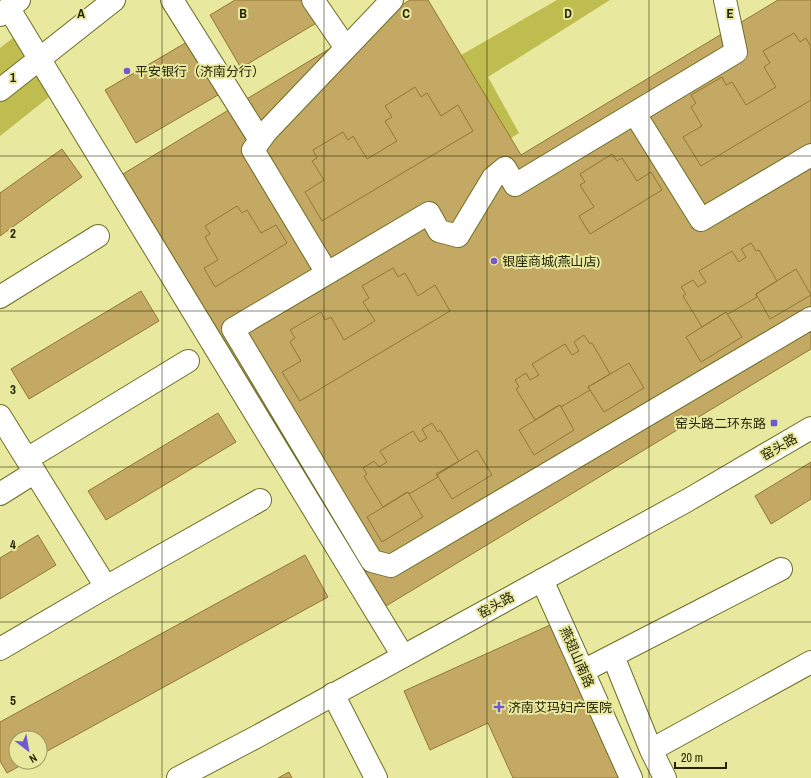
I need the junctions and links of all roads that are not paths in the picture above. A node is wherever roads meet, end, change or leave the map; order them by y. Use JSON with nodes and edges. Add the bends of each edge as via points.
{"nodes":[{"id":1,"x":114,"y":0,"type":"edge"},
{"id":2,"x":172,"y":0,"type":"edge"},
{"id":3,"x":313,"y":0,"type":"edge"},
{"id":4,"x":392,"y":0,"type":"edge"},
{"id":5,"x":725,"y":0,"type":"edge"},
{"id":6,"x":9,"y":8,"type":"edge"},
{"id":7,"x":346,"y":48,"type":"junction"},
{"id":8,"x":39,"y":59,"type":"junction"},
{"id":9,"x":0,"y":90,"type":"edge"},
{"id":10,"x":634,"y":114,"type":"junction"},
{"id":11,"x":260,"y":140,"type":"junction"},
{"id":12,"x":811,"y":155,"type":"edge"},
{"id":13,"x":98,"y":236,"type":"dead end"},
{"id":14,"x":327,"y":273,"type":"junction"},
{"id":15,"x":0,"y":297,"type":"edge"},
{"id":16,"x":811,"y":318,"type":"edge"},
{"id":17,"x":188,"y":361,"type":"dead end"},
{"id":18,"x":0,"y":416,"type":"edge"},
{"id":19,"x":811,"y":428,"type":"edge"},
{"id":20,"x":31,"y":466,"type":"junction"},
{"id":21,"x":0,"y":494,"type":"edge"},
{"id":22,"x":260,"y":500,"type":"dead end"},
{"id":23,"x":781,"y":569,"type":"dead end"},
{"id":24,"x":542,"y":580,"type":"junction"},
{"id":25,"x":106,"y":587,"type":"junction"},
{"id":26,"x":0,"y":649,"type":"edge"},
{"id":27,"x":404,"y":656,"type":"junction"},
{"id":28,"x":613,"y":656,"type":"junction"},
{"id":29,"x":811,"y":662,"type":"edge"},
{"id":30,"x":583,"y":671,"type":"junction"},
{"id":31,"x":333,"y":694,"type":"junction"},
{"id":32,"x":651,"y":750,"type":"junction"},
{"id":33,"x":178,"y":778,"type":"edge"},
{"id":34,"x":376,"y":778,"type":"edge"},
{"id":35,"x":632,"y":778,"type":"edge"},
{"id":36,"x":665,"y":778,"type":"edge"}],
"edges":[{"from":1,"to":8,"type":"street"},
{"from":2,"to":11,"type":"street"},
{"from":3,"to":7,"type":"street"},
{"from":4,"to":7,"type":"street"},
{"from":5,"to":10,"type":"street","via":[[736,52]]},
{"from":6,"to":8,"type":"street"},
{"from":7,"to":11,"type":"street"},
{"from":8,"to":9,"type":"street"},
{"from":8,"to":27,"type":"street"},
{"from":10,"to":12,"type":"street","via":[[701,220]]},
{"from":10,"to":14,"type":"street","via":[[515,185],[505,168],[493,178],[458,236],[439,231],[429,213]]},
{"from":11,"to":14,"type":"street","via":[[253,150]]},
{"from":13,"to":15,"type":"street"},
{"from":14,"to":16,"type":"street","via":[[233,328],[372,561],[391,566]]},
{"from":17,"to":20,"type":"street"},
{"from":18,"to":20,"type":"street"},
{"from":19,"to":24,"type":"street","name":"窑头路","via":[[688,500]]},
{"from":20,"to":21,"type":"street"},
{"from":20,"to":25,"type":"street"},
{"from":22,"to":25,"type":"street"},
{"from":23,"to":28,"type":"street"},
{"from":24,"to":27,"type":"street","name":"窑头路"},
{"from":24,"to":30,"type":"street","name":"燕翅山南路"},
{"from":25,"to":26,"type":"street"},
{"from":27,"to":31,"type":"street","name":"窑头路"},
{"from":28,"to":30,"type":"street"},
{"from":28,"to":32,"type":"street"},
{"from":29,"to":32,"type":"street"},
{"from":30,"to":35,"type":"street","name":"燕翅山南路"},
{"from":31,"to":33,"type":"street","name":"窑头路"},
{"from":31,"to":34,"type":"street"},
{"from":32,"to":36,"type":"street"}]}
